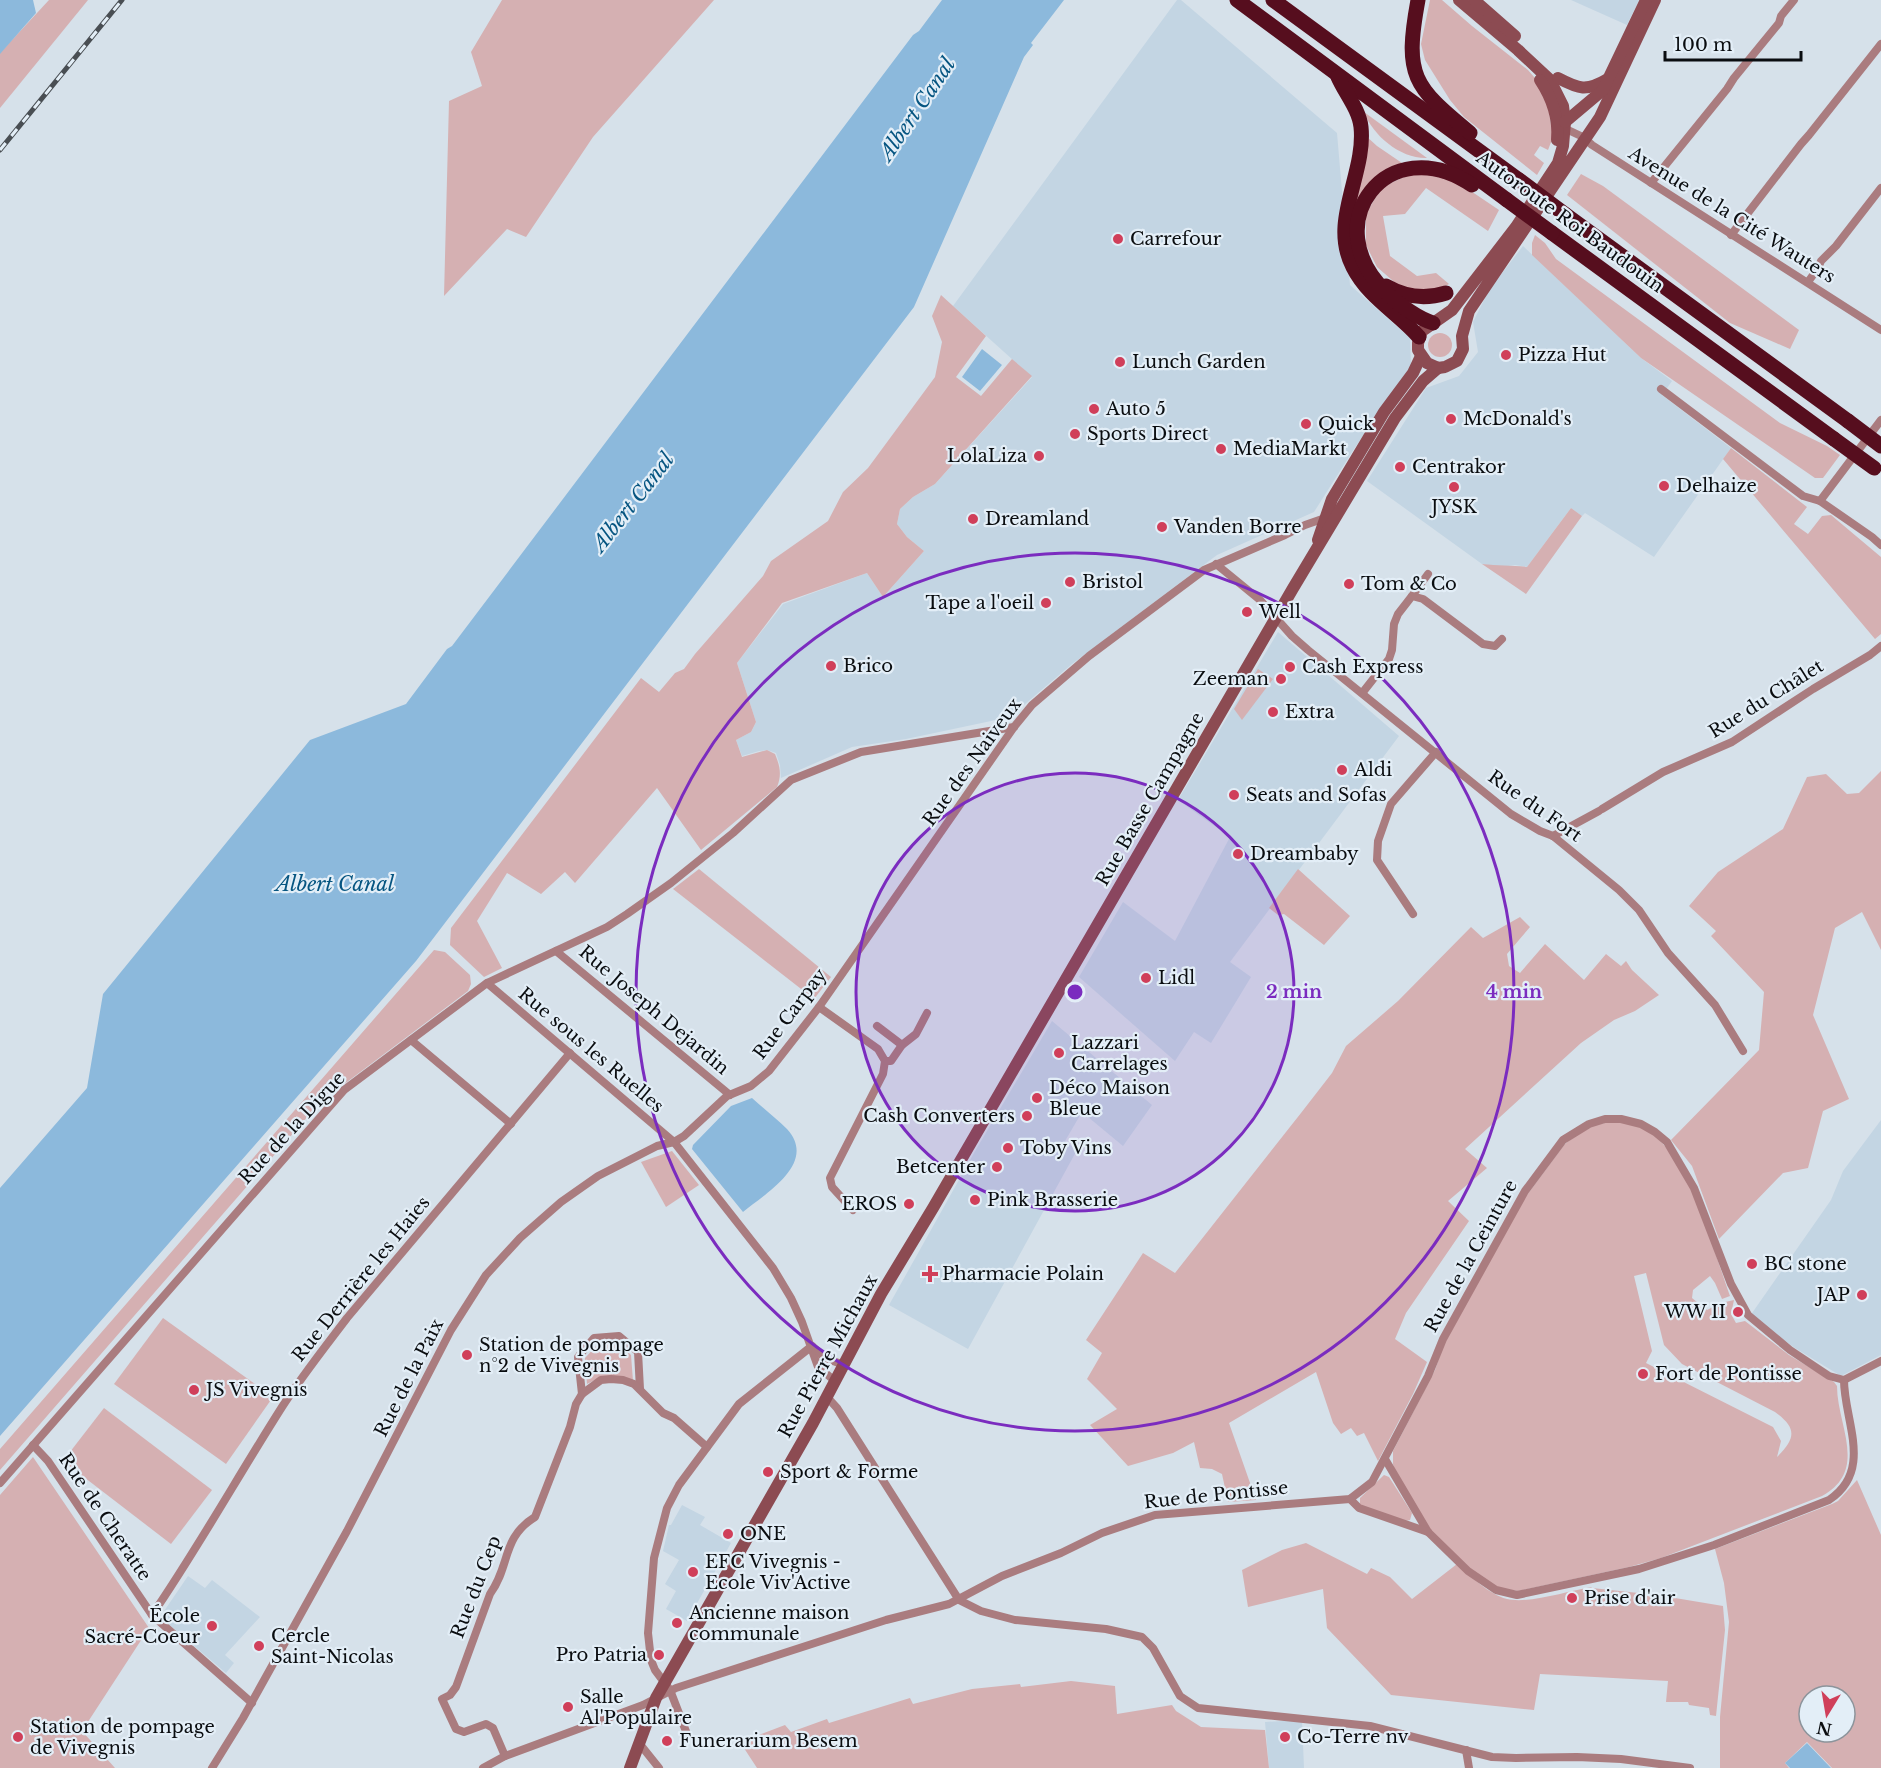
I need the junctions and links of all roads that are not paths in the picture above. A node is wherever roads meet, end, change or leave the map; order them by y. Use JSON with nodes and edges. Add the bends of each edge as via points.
{"nodes":[{"id":1,"x":1236,"y":0,"type":"edge"},
{"id":2,"x":1273,"y":0,"type":"edge"},
{"id":3,"x":1418,"y":0,"type":"edge"},
{"id":4,"x":1459,"y":0,"type":"edge"},
{"id":5,"x":1474,"y":0,"type":"edge"},
{"id":6,"x":1646,"y":0,"type":"edge"},
{"id":7,"x":1655,"y":0,"type":"edge"},
{"id":8,"x":1794,"y":0,"type":"edge"},
{"id":9,"x":1487,"y":25,"type":"junction"},
{"id":10,"x":1881,"y":44,"type":"edge"},
{"id":11,"x":1336,"y":74,"type":"junction"},
{"id":12,"x":1558,"y":78,"type":"junction"},
{"id":13,"x":1609,"y":79,"type":"junction"},
{"id":14,"x":1569,"y":125,"type":"junction"},
{"id":15,"x":1586,"y":139,"type":"junction"},
{"id":16,"x":1476,"y":149,"type":"junction"},
{"id":17,"x":1651,"y":183,"type":"junction"},
{"id":18,"x":1554,"y":184,"type":"junction"},
{"id":19,"x":1881,"y":188,"type":"edge"},
{"id":20,"x":1507,"y":200,"type":"junction"},
{"id":21,"x":1731,"y":235,"type":"junction"},
{"id":22,"x":1484,"y":263,"type":"junction"},
{"id":23,"x":1373,"y":278,"type":"junction"},
{"id":24,"x":1808,"y":282,"type":"junction"},
{"id":25,"x":1446,"y":293,"type":"joint"},
{"id":26,"x":1435,"y":323,"type":"junction"},
{"id":27,"x":1881,"y":330,"type":"edge"},
{"id":28,"x":1462,"y":336,"type":"junction"},
{"id":29,"x":1419,"y":337,"type":"junction"},
{"id":30,"x":1421,"y":356,"type":"junction"},
{"id":31,"x":1438,"y":368,"type":"junction"},
{"id":32,"x":1661,"y":389,"type":"dead end"},
{"id":33,"x":1881,"y":420,"type":"edge"},
{"id":34,"x":1881,"y":446,"type":"edge"},
{"id":35,"x":1878,"y":471,"type":"edge"},
{"id":36,"x":1820,"y":501,"type":"junction"},
{"id":37,"x":1325,"y":518,"type":"junction"},
{"id":38,"x":1881,"y":545,"type":"edge"},
{"id":39,"x":1314,"y":553,"type":"junction"},
{"id":40,"x":1216,"y":564,"type":"junction"},
{"id":41,"x":1428,"y":574,"type":"dead end"},
{"id":42,"x":1412,"y":596,"type":"junction"},
{"id":43,"x":1277,"y":617,"type":"junction"},
{"id":44,"x":1502,"y":639,"type":"dead end"},
{"id":45,"x":1881,"y":646,"type":"edge"},
{"id":46,"x":1363,"y":692,"type":"junction"},
{"id":47,"x":1014,"y":727,"type":"junction"},
{"id":48,"x":1436,"y":752,"type":"junction"},
{"id":49,"x":1553,"y":836,"type":"junction"},
{"id":50,"x":1413,"y":914,"type":"dead end"},
{"id":51,"x":866,"y":939,"type":"joint"},
{"id":52,"x":556,"y":951,"type":"junction"},
{"id":53,"x":487,"y":982,"type":"junction"},
{"id":54,"x":819,"y":1006,"type":"junction"},
{"id":55,"x":927,"y":1012,"type":"dead end"},
{"id":56,"x":877,"y":1026,"type":"dead end"},
{"id":57,"x":411,"y":1040,"type":"junction"},
{"id":58,"x":902,"y":1045,"type":"junction"},
{"id":59,"x":1743,"y":1051,"type":"dead end"},
{"id":60,"x":570,"y":1053,"type":"junction"},
{"id":61,"x":885,"y":1061,"type":"junction"},
{"id":62,"x":1016,"y":1064,"type":"joint"},
{"id":63,"x":730,"y":1095,"type":"junction"},
{"id":64,"x":511,"y":1124,"type":"junction"},
{"id":65,"x":674,"y":1142,"type":"junction"},
{"id":66,"x":853,"y":1209,"type":"dead end"},
{"id":67,"x":812,"y":1346,"type":"junction"},
{"id":68,"x":1881,"y":1361,"type":"edge"},
{"id":69,"x":844,"y":1365,"type":"junction"},
{"id":70,"x":1844,"y":1380,"type":"junction"},
{"id":71,"x":835,"y":1381,"type":"junction"},
{"id":72,"x":640,"y":1389,"type":"junction"},
{"id":73,"x":582,"y":1394,"type":"junction"},
{"id":74,"x":826,"y":1397,"type":"junction"},
{"id":75,"x":33,"y":1445,"type":"junction"},
{"id":76,"x":706,"y":1446,"type":"junction"},
{"id":77,"x":1384,"y":1459,"type":"junction"},
{"id":78,"x":0,"y":1483,"type":"edge"},
{"id":79,"x":1350,"y":1499,"type":"junction"},
{"id":80,"x":1428,"y":1532,"type":"junction"},
{"id":81,"x":959,"y":1599,"type":"junction"},
{"id":82,"x":152,"y":1616,"type":"junction"},
{"id":83,"x":667,"y":1687,"type":"junction"},
{"id":84,"x":656,"y":1698,"type":"junction"},
{"id":85,"x":252,"y":1703,"type":"junction"},
{"id":86,"x":684,"y":1737,"type":"dead end"},
{"id":87,"x":639,"y":1743,"type":"junction"},
{"id":88,"x":1466,"y":1750,"type":"junction"},
{"id":89,"x":505,"y":1756,"type":"junction"},
{"id":90,"x":214,"y":1768,"type":"edge"},
{"id":91,"x":483,"y":1768,"type":"edge"},
{"id":92,"x":630,"y":1768,"type":"edge"},
{"id":93,"x":659,"y":1768,"type":"edge"},
{"id":94,"x":1469,"y":1768,"type":"edge"},
{"id":95,"x":1690,"y":1768,"type":"edge"}],
"edges":[{"from":1,"to":11,"type":"highway","name":"Autoroute Roi Baudouin"},
{"from":2,"to":16,"type":"highway","name":"Autoroute Roi Baudouin"},
{"from":3,"to":16,"type":"highway","via":[[1411,52],[1419,84],[1436,105],[1475,137]]},
{"from":4,"to":9,"type":"main road"},
{"from":5,"to":12,"type":"main road"},
{"from":6,"to":13,"type":"main road"},
{"from":7,"to":15,"type":"main road","name":"Rue Basse Campagne"},
{"from":8,"to":17,"type":"street"},
{"from":9,"to":14,"type":"main road","via":[[1550,80]]},
{"from":9,"to":22,"type":"main road","via":[[1542,83],[1554,108],[1557,135],[1546,171]]},
{"from":10,"to":21,"type":"street"},
{"from":11,"to":20,"type":"highway","name":"Autoroute Roi Baudouin"},
{"from":11,"to":29,"type":"highway","via":[[1360,125],[1360,147],[1344,235],[1348,257],[1364,284]]},
{"from":12,"to":13,"type":"main road","via":[[1578,88],[1595,87]]},
{"from":12,"to":14,"type":"main road","via":[[1564,90]]},
{"from":13,"to":14,"type":"main road"},
{"from":14,"to":15,"type":"street","name":"Avenue de la Cité Wauters"},
{"from":14,"to":18,"type":"main road","name":"Rue Basse Campagne","via":[[1566,157]]},
{"from":14,"to":22,"type":"main road","via":[[1553,171],[1516,227]]},
{"from":15,"to":17,"type":"street","name":"Avenue de la Cité Wauters"},
{"from":15,"to":18,"type":"main road","name":"Rue Basse Campagne"},
{"from":16,"to":34,"type":"highway","name":"Autoroute Roi Baudouin","bridge":true},
{"from":17,"to":21,"type":"street","name":"Avenue de la Cité Wauters"},
{"from":18,"to":28,"type":"main road","name":"Rue Basse Campagne","via":[[1469,311]]},
{"from":19,"to":24,"type":"street"},
{"from":20,"to":23,"type":"highway","via":[[1484,194],[1444,171],[1417,167],[1389,175],[1365,200],[1358,220],[1360,255]]},
{"from":20,"to":35,"type":"highway","name":"Autoroute Roi Baudouin","bridge":true},
{"from":21,"to":24,"type":"street","name":"Avenue de la Cité Wauters"},
{"from":22,"to":25,"type":"main road"},
{"from":22,"to":26,"type":"main road","via":[[1452,310]]},
{"from":23,"to":25,"type":"highway","via":[[1410,296]]},
{"from":23,"to":26,"type":"highway","via":[[1414,315]]},
{"from":24,"to":27,"type":"street","name":"Avenue de la Cité Wauters"},
{"from":26,"to":28,"type":"main road","via":[[1452,325]]},
{"from":26,"to":29,"type":"main road"},
{"from":28,"to":31,"type":"main road","name":"Rue Basse Campagne","via":[[1463,349],[1457,362]]},
{"from":29,"to":30,"type":"main road"},
{"from":30,"to":31,"type":"main road"},
{"from":30,"to":37,"type":"main road","name":"Rue Basse Campagne","via":[[1374,428]]},
{"from":31,"to":39,"type":"main road","name":"Rue Basse Campagne","via":[[1395,418]]},
{"from":32,"to":36,"type":"street","via":[[1803,496]]},
{"from":33,"to":36,"type":"street"},
{"from":36,"to":38,"type":"street"},
{"from":37,"to":39,"type":"main road","name":"Rue Basse Campagne"},
{"from":37,"to":40,"type":"street","name":"Rue des Naiveux"},
{"from":39,"to":43,"type":"main road","name":"Rue Basse Campagne"},
{"from":40,"to":43,"type":"street"},
{"from":40,"to":47,"type":"street","name":"Rue des Naiveux","via":[[1089,656],[1032,705]]},
{"from":41,"to":42,"type":"street"},
{"from":42,"to":44,"type":"street","via":[[1423,599],[1483,644],[1495,646]]},
{"from":42,"to":46,"type":"street","via":[[1398,614],[1389,659]]},
{"from":43,"to":46,"type":"street","name":"Rue du Fort","via":[[1292,636]]},
{"from":43,"to":62,"type":"main road","name":"Rue Basse Campagne"},
{"from":45,"to":49,"type":"street","name":"Rue du Châlet","via":[[1732,742],[1663,772]]},
{"from":46,"to":48,"type":"street","name":"Rue du Fort"},
{"from":47,"to":51,"type":"street","name":"Rue des Naiveux"},
{"from":47,"to":52,"type":"street","name":"Rue de la Digue","via":[[861,752],[791,780],[671,883],[607,927]]},
{"from":48,"to":49,"type":"street","name":"Rue du Fort","via":[[1511,814]]},
{"from":48,"to":50,"type":"street","via":[[1391,804],[1378,841],[1377,860]]},
{"from":49,"to":59,"type":"street","name":"Rue du Fort","via":[[1639,910],[1668,953],[1715,1005]]},
{"from":51,"to":54,"type":"street","name":"Rue Carpay"},
{"from":52,"to":53,"type":"street","name":"Rue de la Digue"},
{"from":52,"to":63,"type":"street","name":"Rue Joseph Dejardin"},
{"from":53,"to":57,"type":"street","name":"Rue de la Digue"},
{"from":53,"to":60,"type":"street","name":"Rue sous les Ruelles"},
{"from":54,"to":61,"type":"street","via":[[878,1049]]},
{"from":54,"to":63,"type":"street","name":"Rue Carpay","via":[[769,1071],[751,1086]]},
{"from":55,"to":58,"type":"street","via":[[916,1034]]},
{"from":56,"to":58,"type":"street"},
{"from":57,"to":64,"type":"street"},
{"from":57,"to":75,"type":"street","name":"Rue de la Digue","via":[[344,1090]]},
{"from":58,"to":61,"type":"street","via":[[891,1061]]},
{"from":60,"to":64,"type":"street","name":"Rue Derrière les Haies"},
{"from":60,"to":65,"type":"street","name":"Rue sous les Ruelles"},
{"from":61,"to":66,"type":"street","via":[[883,1074],[830,1178],[832,1187]]},
{"from":62,"to":69,"type":"main road","name":"Rue Pierre Michaux","via":[[881,1294]]},
{"from":63,"to":65,"type":"street","name":"Rue Carpay"},
{"from":64,"to":82,"type":"street","name":"Rue Derrière les Haies","via":[[313,1363]]},
{"from":65,"to":67,"type":"street","name":"Rue sous les Ruelles","via":[[772,1268],[791,1298]]},
{"from":65,"to":85,"type":"street","name":"Rue de la Paix","via":[[664,1143],[598,1176],[561,1202],[486,1275],[451,1330],[358,1512]]},
{"from":67,"to":69,"type":"street","via":[[825,1358]]},
{"from":67,"to":71,"type":"street","name":"Rue sous les Ruelles","via":[[818,1367]]},
{"from":67,"to":76,"type":"street","via":[[739,1404]]},
{"from":68,"to":70,"type":"street"},
{"from":69,"to":71,"type":"main road","name":"Rue Pierre Michaux"},
{"from":70,"to":77,"type":"street","name":"Rue de la Ceinture","via":[[1829,1376],[1790,1350],[1748,1315],[1731,1284],[1694,1188],[1667,1142],[1641,1124],[1605,1119],[1588,1124],[1563,1140],[1525,1191],[1443,1339]]},
{"from":70,"to":80,"type":"street","via":[[1854,1462],[1850,1476],[1836,1495],[1714,1545],[1639,1569],[1517,1595],[1496,1590],[1468,1571]]},
{"from":71,"to":74,"type":"main road","name":"Rue Pierre Michaux"},
{"from":72,"to":73,"type":"street","via":[[611,1379],[601,1380]]},
{"from":72,"to":73,"type":"street","name":"Rue du Cep","via":[[638,1352],[619,1336],[594,1338],[578,1356]]},
{"from":72,"to":76,"type":"street","via":[[663,1413]]},
{"from":73,"to":89,"type":"street","name":"Rue du Cep","via":[[535,1516],[514,1534],[456,1687],[442,1699],[456,1729],[464,1732],[486,1724],[493,1728]]},
{"from":74,"to":81,"type":"street","via":[[837,1408]]},
{"from":74,"to":83,"type":"main road","name":"Rue Pierre Michaux"},
{"from":75,"to":78,"type":"street","name":"Rue de la Digue"},
{"from":75,"to":82,"type":"street","name":"Rue de Cheratte","via":[[48,1461]]},
{"from":76,"to":83,"type":"street","via":[[672,1497],[654,1558],[648,1633],[651,1660]]},
{"from":77,"to":79,"type":"street","via":[[1372,1482]]},
{"from":77,"to":80,"type":"street"},
{"from":79,"to":80,"type":"street","via":[[1359,1508]]},
{"from":79,"to":81,"type":"street","name":"Rue de Pontisse","via":[[1155,1515],[1102,1533]]},
{"from":81,"to":83,"type":"street","name":"Rue de Pontisse"},
{"from":81,"to":88,"type":"street","via":[[981,1611],[1015,1620],[1106,1629],[1142,1637],[1153,1648],[1180,1696],[1198,1708],[1370,1726]]},
{"from":82,"to":85,"type":"street","name":"Rue de Cheratte"},
{"from":83,"to":84,"type":"main road","name":"Rue Pierre Michaux"},
{"from":83,"to":86,"type":"street","via":[[687,1734]]},
{"from":84,"to":87,"type":"main road","name":"Rue Pierre Michaux"},
{"from":84,"to":89,"type":"street"},
{"from":85,"to":90,"type":"street"},
{"from":87,"to":92,"type":"main road","name":"Rue Pierre Michaux"},
{"from":87,"to":93,"type":"street"},
{"from":88,"to":94,"type":"street"},
{"from":88,"to":95,"type":"street","via":[[1492,1757],[1621,1759]]},
{"from":89,"to":91,"type":"street"}]}
